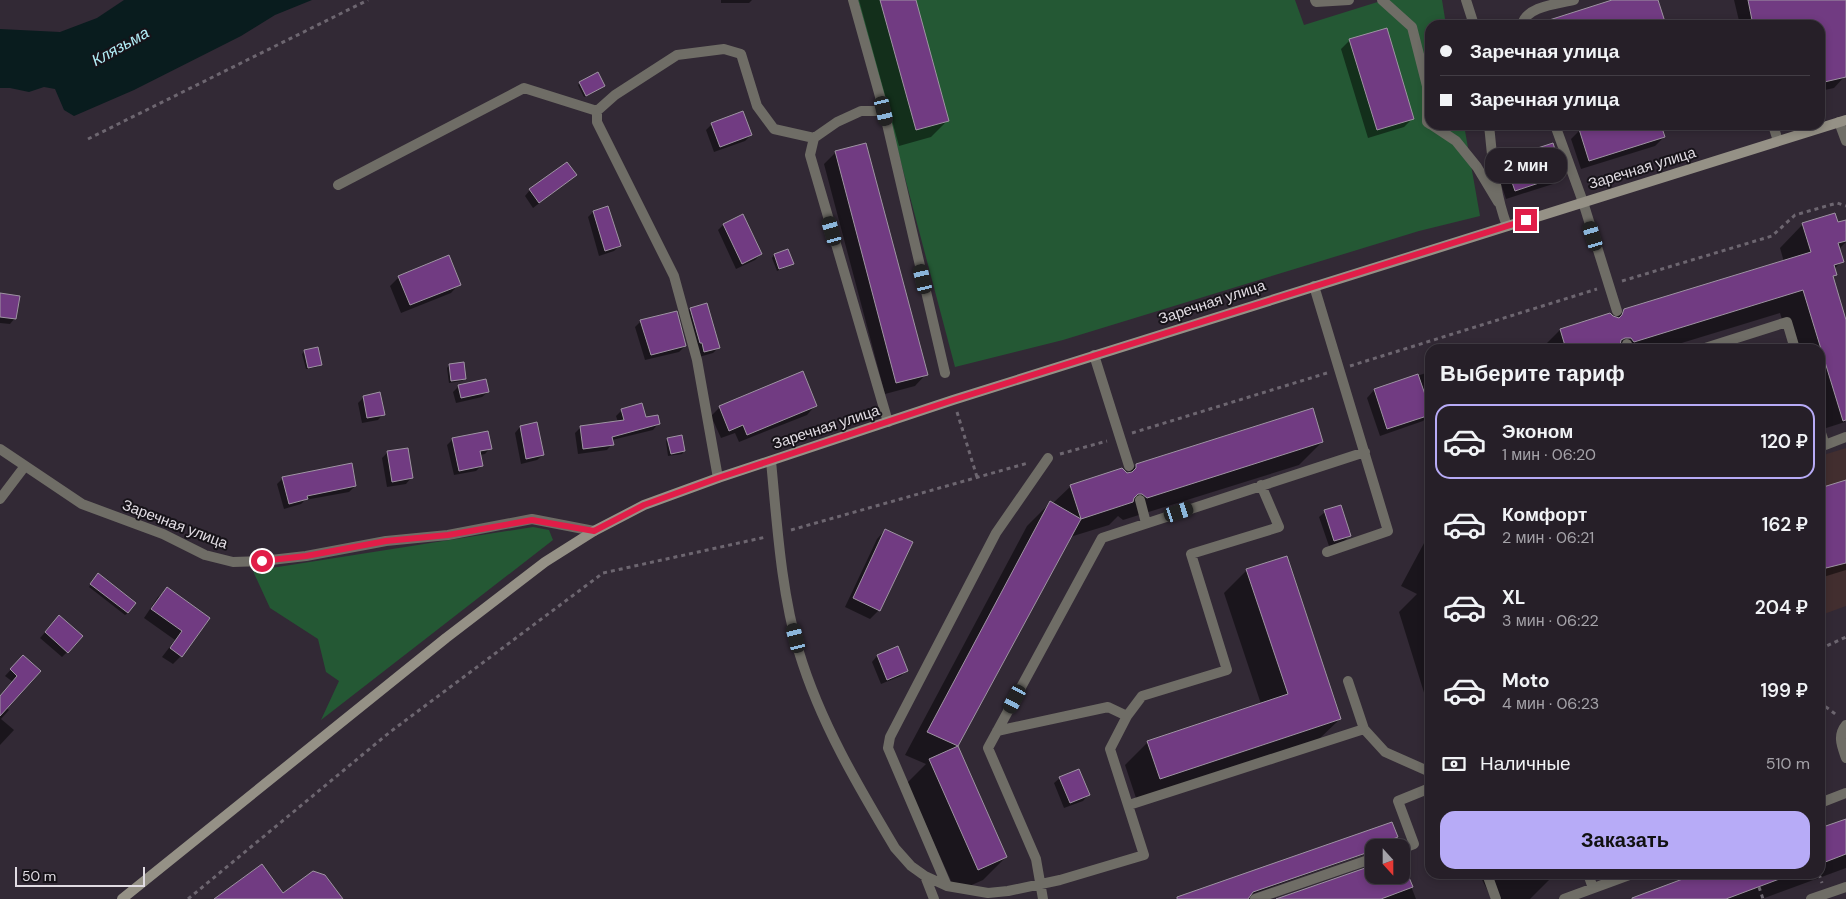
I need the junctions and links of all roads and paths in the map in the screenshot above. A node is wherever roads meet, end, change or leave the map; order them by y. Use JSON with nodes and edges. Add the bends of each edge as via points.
{"nodes":[{"id":1,"x":368,"y":0,"type":"edge"},
{"id":2,"x":852,"y":0,"type":"edge"},
{"id":3,"x":1315,"y":0,"type":"edge"},
{"id":4,"x":1349,"y":0,"type":"edge"},
{"id":5,"x":1382,"y":0,"type":"edge"},
{"id":6,"x":1466,"y":0,"type":"edge"},
{"id":7,"x":1574,"y":0,"type":"edge"},
{"id":8,"x":1472,"y":20,"type":"edge"},
{"id":9,"x":1524,"y":20,"type":"edge"},
{"id":10,"x":1425,"y":78,"type":"edge"},
{"id":11,"x":597,"y":111,"type":"junction"},
{"id":12,"x":884,"y":111,"type":"junction"},
{"id":13,"x":1842,"y":121,"type":"edge"},
{"id":14,"x":1825,"y":126,"type":"edge"},
{"id":15,"x":1440,"y":130,"type":"edge"},
{"id":16,"x":1490,"y":130,"type":"edge"},
{"id":17,"x":1557,"y":130,"type":"edge"},
{"id":18,"x":1775,"y":130,"type":"edge"},
{"id":19,"x":1813,"y":130,"type":"edge"},
{"id":20,"x":814,"y":138,"type":"junction"},
{"id":21,"x":88,"y":139,"type":"dead end"},
{"id":22,"x":1778,"y":141,"type":"junction"},
{"id":23,"x":1846,"y":141,"type":"edge"},
{"id":24,"x":338,"y":185,"type":"dead end"},
{"id":25,"x":1498,"y":202,"type":"junction"},
{"id":26,"x":1583,"y":202,"type":"junction"},
{"id":27,"x":1846,"y":206,"type":"edge"},
{"id":28,"x":1507,"y":226,"type":"junction"},
{"id":29,"x":1608,"y":285,"type":"junction"},
{"id":30,"x":1314,"y":286,"type":"junction"},
{"id":31,"x":1617,"y":311,"type":"dead end"},
{"id":32,"x":1718,"y":344,"type":"edge"},
{"id":33,"x":1794,"y":344,"type":"edge"},
{"id":34,"x":1094,"y":355,"type":"junction"},
{"id":35,"x":1340,"y":369,"type":"junction"},
{"id":36,"x":945,"y":373,"type":"dead end"},
{"id":37,"x":955,"y":407,"type":"dead end"},
{"id":38,"x":888,"y":422,"type":"junction"},
{"id":39,"x":1846,"y":437,"type":"edge"},
{"id":40,"x":1825,"y":445,"type":"edge"},
{"id":41,"x":0,"y":449,"type":"edge"},
{"id":42,"x":1365,"y":452,"type":"junction"},
{"id":43,"x":1048,"y":458,"type":"dead end"},
{"id":44,"x":771,"y":461,"type":"junction"},
{"id":45,"x":26,"y":466,"type":"junction"},
{"id":46,"x":1129,"y":466,"type":"dead end"},
{"id":47,"x":718,"y":478,"type":"junction"},
{"id":48,"x":977,"y":478,"type":"dead end"},
{"id":49,"x":1261,"y":486,"type":"junction"},
{"id":50,"x":0,"y":499,"type":"edge"},
{"id":51,"x":1140,"y":500,"type":"dead end"},
{"id":52,"x":1146,"y":523,"type":"junction"},
{"id":53,"x":594,"y":531,"type":"junction"},
{"id":54,"x":778,"y":534,"type":"junction"},
{"id":55,"x":1327,"y":552,"type":"dead end"},
{"id":56,"x":1846,"y":637,"type":"edge"},
{"id":57,"x":1825,"y":647,"type":"edge"},
{"id":58,"x":1348,"y":681,"type":"dead end"},
{"id":59,"x":1825,"y":706,"type":"edge"},
{"id":60,"x":1127,"y":716,"type":"junction"},
{"id":61,"x":1846,"y":724,"type":"edge"},
{"id":62,"x":1364,"y":729,"type":"junction"},
{"id":63,"x":997,"y":731,"type":"junction"},
{"id":64,"x":1846,"y":758,"type":"edge"},
{"id":65,"x":1425,"y":770,"type":"edge"},
{"id":66,"x":1425,"y":790,"type":"edge"},
{"id":67,"x":1846,"y":793,"type":"edge"},
{"id":68,"x":1825,"y":801,"type":"edge"},
{"id":69,"x":1129,"y":804,"type":"junction"},
{"id":70,"x":1410,"y":846,"type":"edge"},
{"id":71,"x":1365,"y":861,"type":"edge"},
{"id":72,"x":925,"y":876,"type":"junction"},
{"id":73,"x":1489,"y":879,"type":"edge"},
{"id":74,"x":1590,"y":879,"type":"edge"},
{"id":75,"x":1618,"y":879,"type":"edge"},
{"id":76,"x":1041,"y":885,"type":"junction"},
{"id":77,"x":948,"y":886,"type":"junction"},
{"id":78,"x":1759,"y":887,"type":"dead end"},
{"id":79,"x":1846,"y":887,"type":"edge"},
{"id":80,"x":1593,"y":888,"type":"junction"},
{"id":81,"x":1570,"y":898,"type":"edge"},
{"id":82,"x":122,"y":899,"type":"edge"},
{"id":83,"x":188,"y":899,"type":"edge"},
{"id":84,"x":934,"y":899,"type":"edge"},
{"id":85,"x":1043,"y":899,"type":"edge"},
{"id":86,"x":1255,"y":899,"type":"edge"},
{"id":87,"x":1496,"y":899,"type":"edge"},
{"id":88,"x":1763,"y":899,"type":"edge"},
{"id":89,"x":1811,"y":899,"type":"edge"}],
"edges":[{"from":1,"to":21,"type":"path"},
{"from":2,"to":12,"type":"street"},
{"from":3,"to":4,"type":"street"},
{"from":5,"to":10,"type":"street","via":[[1412,27]]},
{"from":6,"to":8,"type":"street"},
{"from":7,"to":9,"type":"street","via":[[1534,10]]},
{"from":11,"to":20,"type":"street","via":[[615,95],[677,55],[724,49],[741,54],[757,106],[774,129]]},
{"from":11,"to":24,"type":"street","via":[[524,88]]},
{"from":11,"to":47,"type":"street","via":[[597,122],[674,276],[697,360]]},
{"from":12,"to":20,"type":"street","via":[[861,111]]},
{"from":12,"to":36,"type":"street"},
{"from":13,"to":14,"type":"street","name":"Заречная улица"},
{"from":13,"to":23,"type":"street"},
{"from":15,"to":25,"type":"street","via":[[1456,141],[1477,166]]},
{"from":16,"to":25,"type":"street"},
{"from":17,"to":26,"type":"street"},
{"from":18,"to":22,"type":"street"},
{"from":19,"to":22,"type":"street","name":"Заречная улица"},
{"from":20,"to":38,"type":"street","via":[[810,155]]},
{"from":22,"to":26,"type":"street","name":"Заречная улица"},
{"from":25,"to":28,"type":"street"},
{"from":26,"to":28,"type":"street","name":"Заречная улица"},
{"from":26,"to":29,"type":"street"},
{"from":27,"to":29,"type":"path","via":[[1837,203],[1795,215],[1772,236]]},
{"from":28,"to":30,"type":"street","name":"Заречная улица"},
{"from":29,"to":31,"type":"street"},
{"from":29,"to":35,"type":"path"},
{"from":30,"to":34,"type":"street","name":"Заречная улица"},
{"from":30,"to":35,"type":"street"},
{"from":32,"to":33,"type":"street","via":[[1787,322]]},
{"from":34,"to":38,"type":"street","name":"Заречная улица"},
{"from":34,"to":46,"type":"street"},
{"from":35,"to":42,"type":"street"},
{"from":37,"to":48,"type":"path"},
{"from":38,"to":44,"type":"street","name":"Заречная улица"},
{"from":39,"to":40,"type":"street"},
{"from":41,"to":45,"type":"street","name":"Заречная улица"},
{"from":42,"to":49,"type":"street"},
{"from":42,"to":55,"type":"street","via":[[1388,531]]},
{"from":43,"to":77,"type":"street","via":[[996,533],[890,737],[888,748]]},
{"from":44,"to":47,"type":"street","name":"Заречная улица"},
{"from":44,"to":54,"type":"street"},
{"from":45,"to":50,"type":"street"},
{"from":45,"to":53,"type":"street","name":"Заречная улица","via":[[82,504],[163,534],[205,555],[233,562],[306,556],[532,520]]},
{"from":47,"to":53,"type":"street","name":"Заречная улица","via":[[644,505]]},
{"from":49,"to":52,"type":"street"},
{"from":49,"to":60,"type":"street","via":[[1279,527],[1191,554],[1227,670],[1142,696]]},
{"from":51,"to":52,"type":"street"},
{"from":52,"to":63,"type":"street","via":[[1102,538]]},
{"from":53,"to":82,"type":"street","name":"Заречная улица","via":[[545,562],[446,638]]},
{"from":54,"to":72,"type":"street","via":[[792,626],[815,698],[838,747],[895,848]]},
{"from":54,"to":83,"type":"path","via":[[603,573],[390,732]]},
{"from":56,"to":57,"type":"path"},
{"from":58,"to":62,"type":"street"},
{"from":59,"to":61,"type":"path"},
{"from":60,"to":63,"type":"street","via":[[1108,708]]},
{"from":60,"to":69,"type":"street","via":[[1110,749]]},
{"from":61,"to":64,"type":"street","via":[[1840,741]]},
{"from":62,"to":65,"type":"street","via":[[1386,752]]},
{"from":62,"to":69,"type":"street"},
{"from":63,"to":76,"type":"street","via":[[988,748],[1036,859]]},
{"from":66,"to":70,"type":"street","via":[[1398,800],[1414,844]]},
{"from":67,"to":68,"type":"street"},
{"from":69,"to":76,"type":"street","via":[[1144,855]]},
{"from":71,"to":86,"type":"street"},
{"from":72,"to":77,"type":"street"},
{"from":72,"to":84,"type":"street"},
{"from":73,"to":87,"type":"street"},
{"from":74,"to":80,"type":"street"},
{"from":75,"to":80,"type":"street"},
{"from":76,"to":77,"type":"street","via":[[988,893]]},
{"from":76,"to":85,"type":"street"},
{"from":78,"to":88,"type":"path"},
{"from":79,"to":89,"type":"street"},
{"from":80,"to":81,"type":"street"}]}
